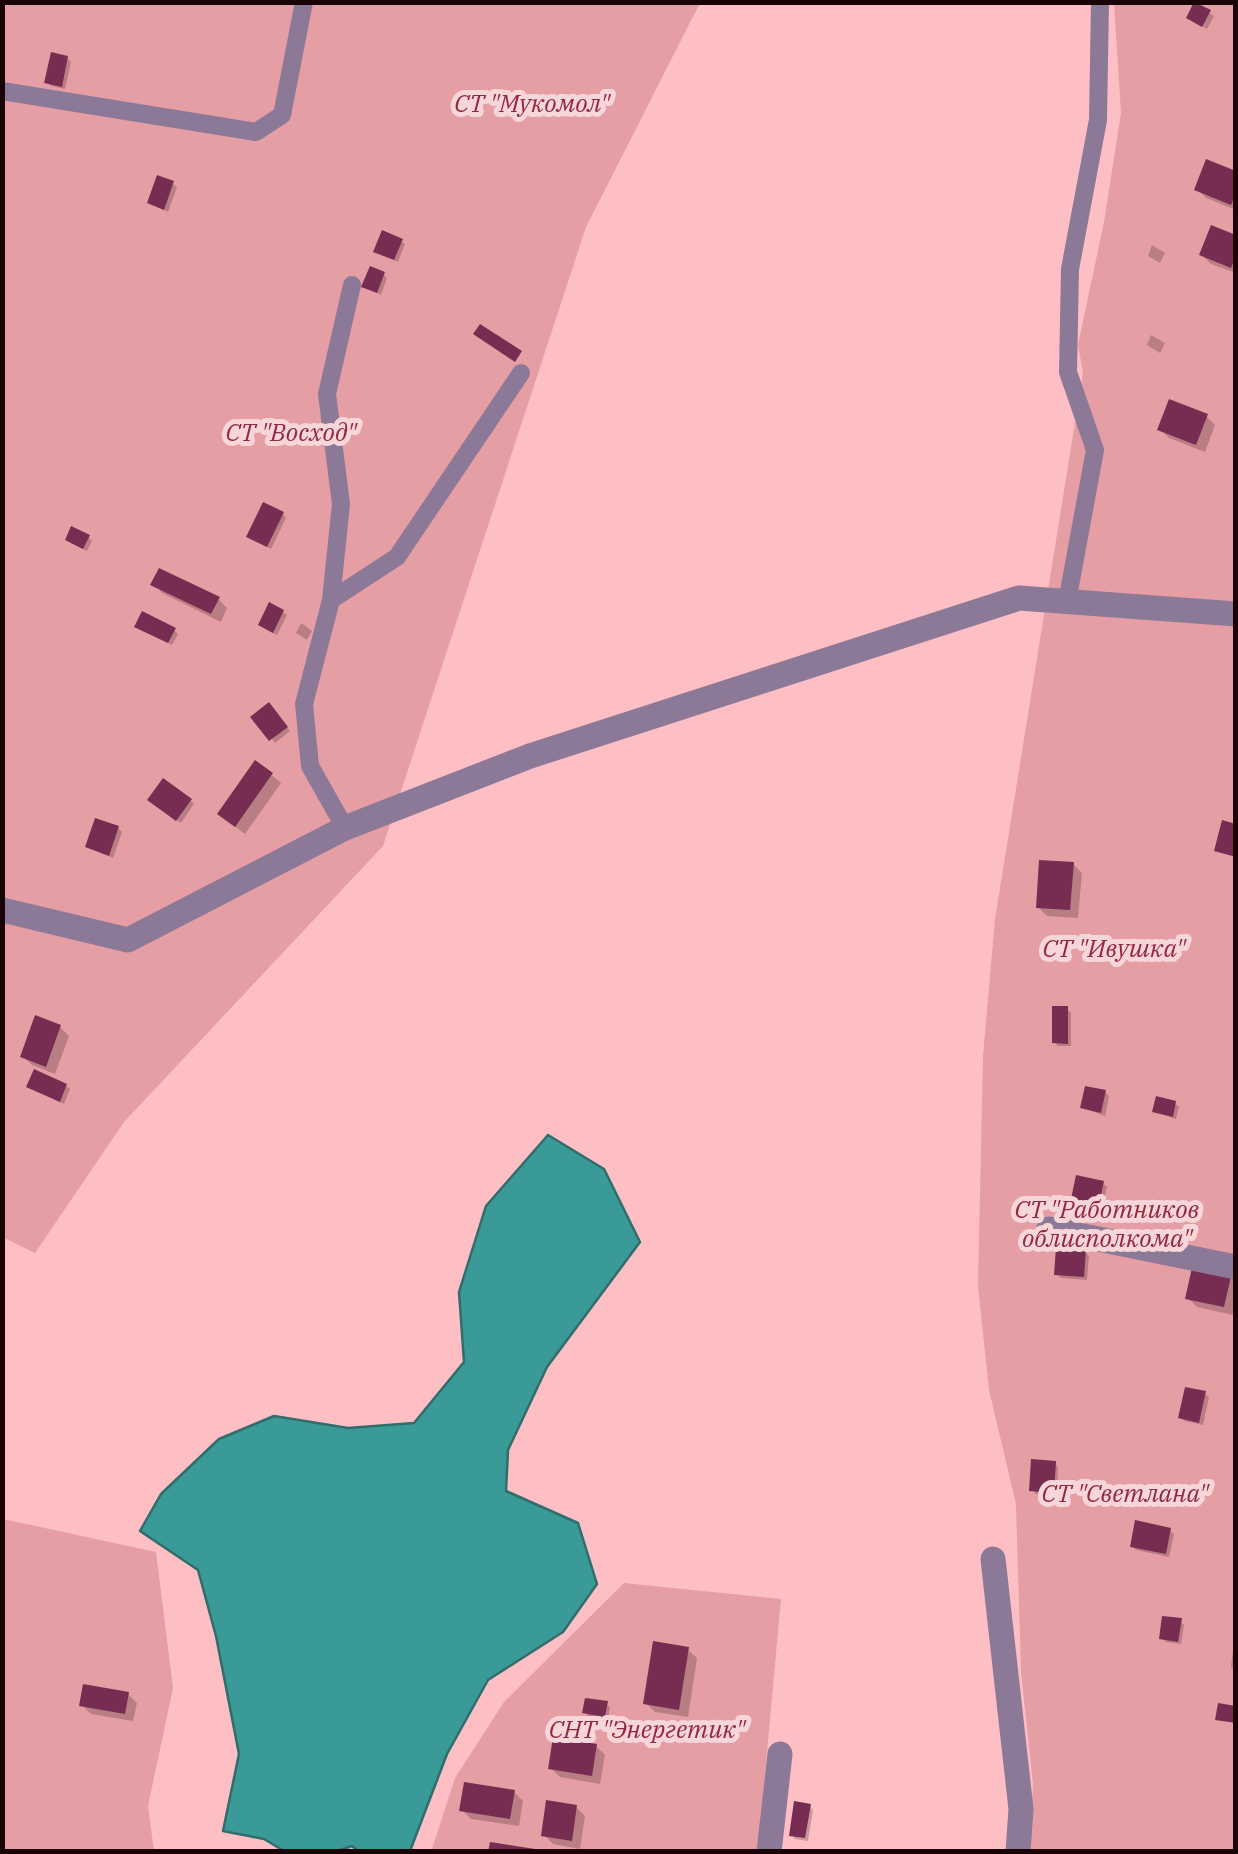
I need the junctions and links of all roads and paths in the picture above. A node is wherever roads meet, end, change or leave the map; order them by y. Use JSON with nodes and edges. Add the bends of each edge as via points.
{"nodes":[{"id":1,"x":304,"y":2,"type":"edge"},
{"id":2,"x":1100,"y":2,"type":"edge"},
{"id":3,"x":2,"y":91,"type":"edge"},
{"id":4,"x":352,"y":284,"type":"dead end"},
{"id":5,"x":522,"y":373,"type":"dead end"},
{"id":6,"x":331,"y":600,"type":"junction"},
{"id":7,"x":1067,"y":602,"type":"junction"},
{"id":8,"x":1236,"y":614,"type":"edge"},
{"id":9,"x":345,"y":828,"type":"junction"},
{"id":10,"x":2,"y":910,"type":"edge"},
{"id":11,"x":1048,"y":1228,"type":"dead end"},
{"id":12,"x":1236,"y":1267,"type":"edge"},
{"id":13,"x":994,"y":1559,"type":"dead end"},
{"id":14,"x":780,"y":1754,"type":"dead end"},
{"id":15,"x":769,"y":1852,"type":"edge"},
{"id":16,"x":1018,"y":1852,"type":"edge"}],
"edges":[{"from":1,"to":3,"type":"lane","via":[[282,115],[256,132]]},
{"from":2,"to":7,"type":"lane","via":[[1098,120],[1070,269],[1068,372],[1095,450]]},
{"from":4,"to":6,"type":"lane","via":[[327,394],[341,504]]},
{"from":5,"to":6,"type":"lane","via":[[398,557]]},
{"from":6,"to":9,"type":"lane","via":[[304,704],[310,766]]},
{"from":7,"to":8,"type":"street"},
{"from":7,"to":9,"type":"street","via":[[1019,598],[530,756]]},
{"from":9,"to":10,"type":"street","via":[[128,940]]},
{"from":11,"to":12,"type":"street"},
{"from":13,"to":16,"type":"street","via":[[1021,1809]]},
{"from":14,"to":15,"type":"street"}]}
